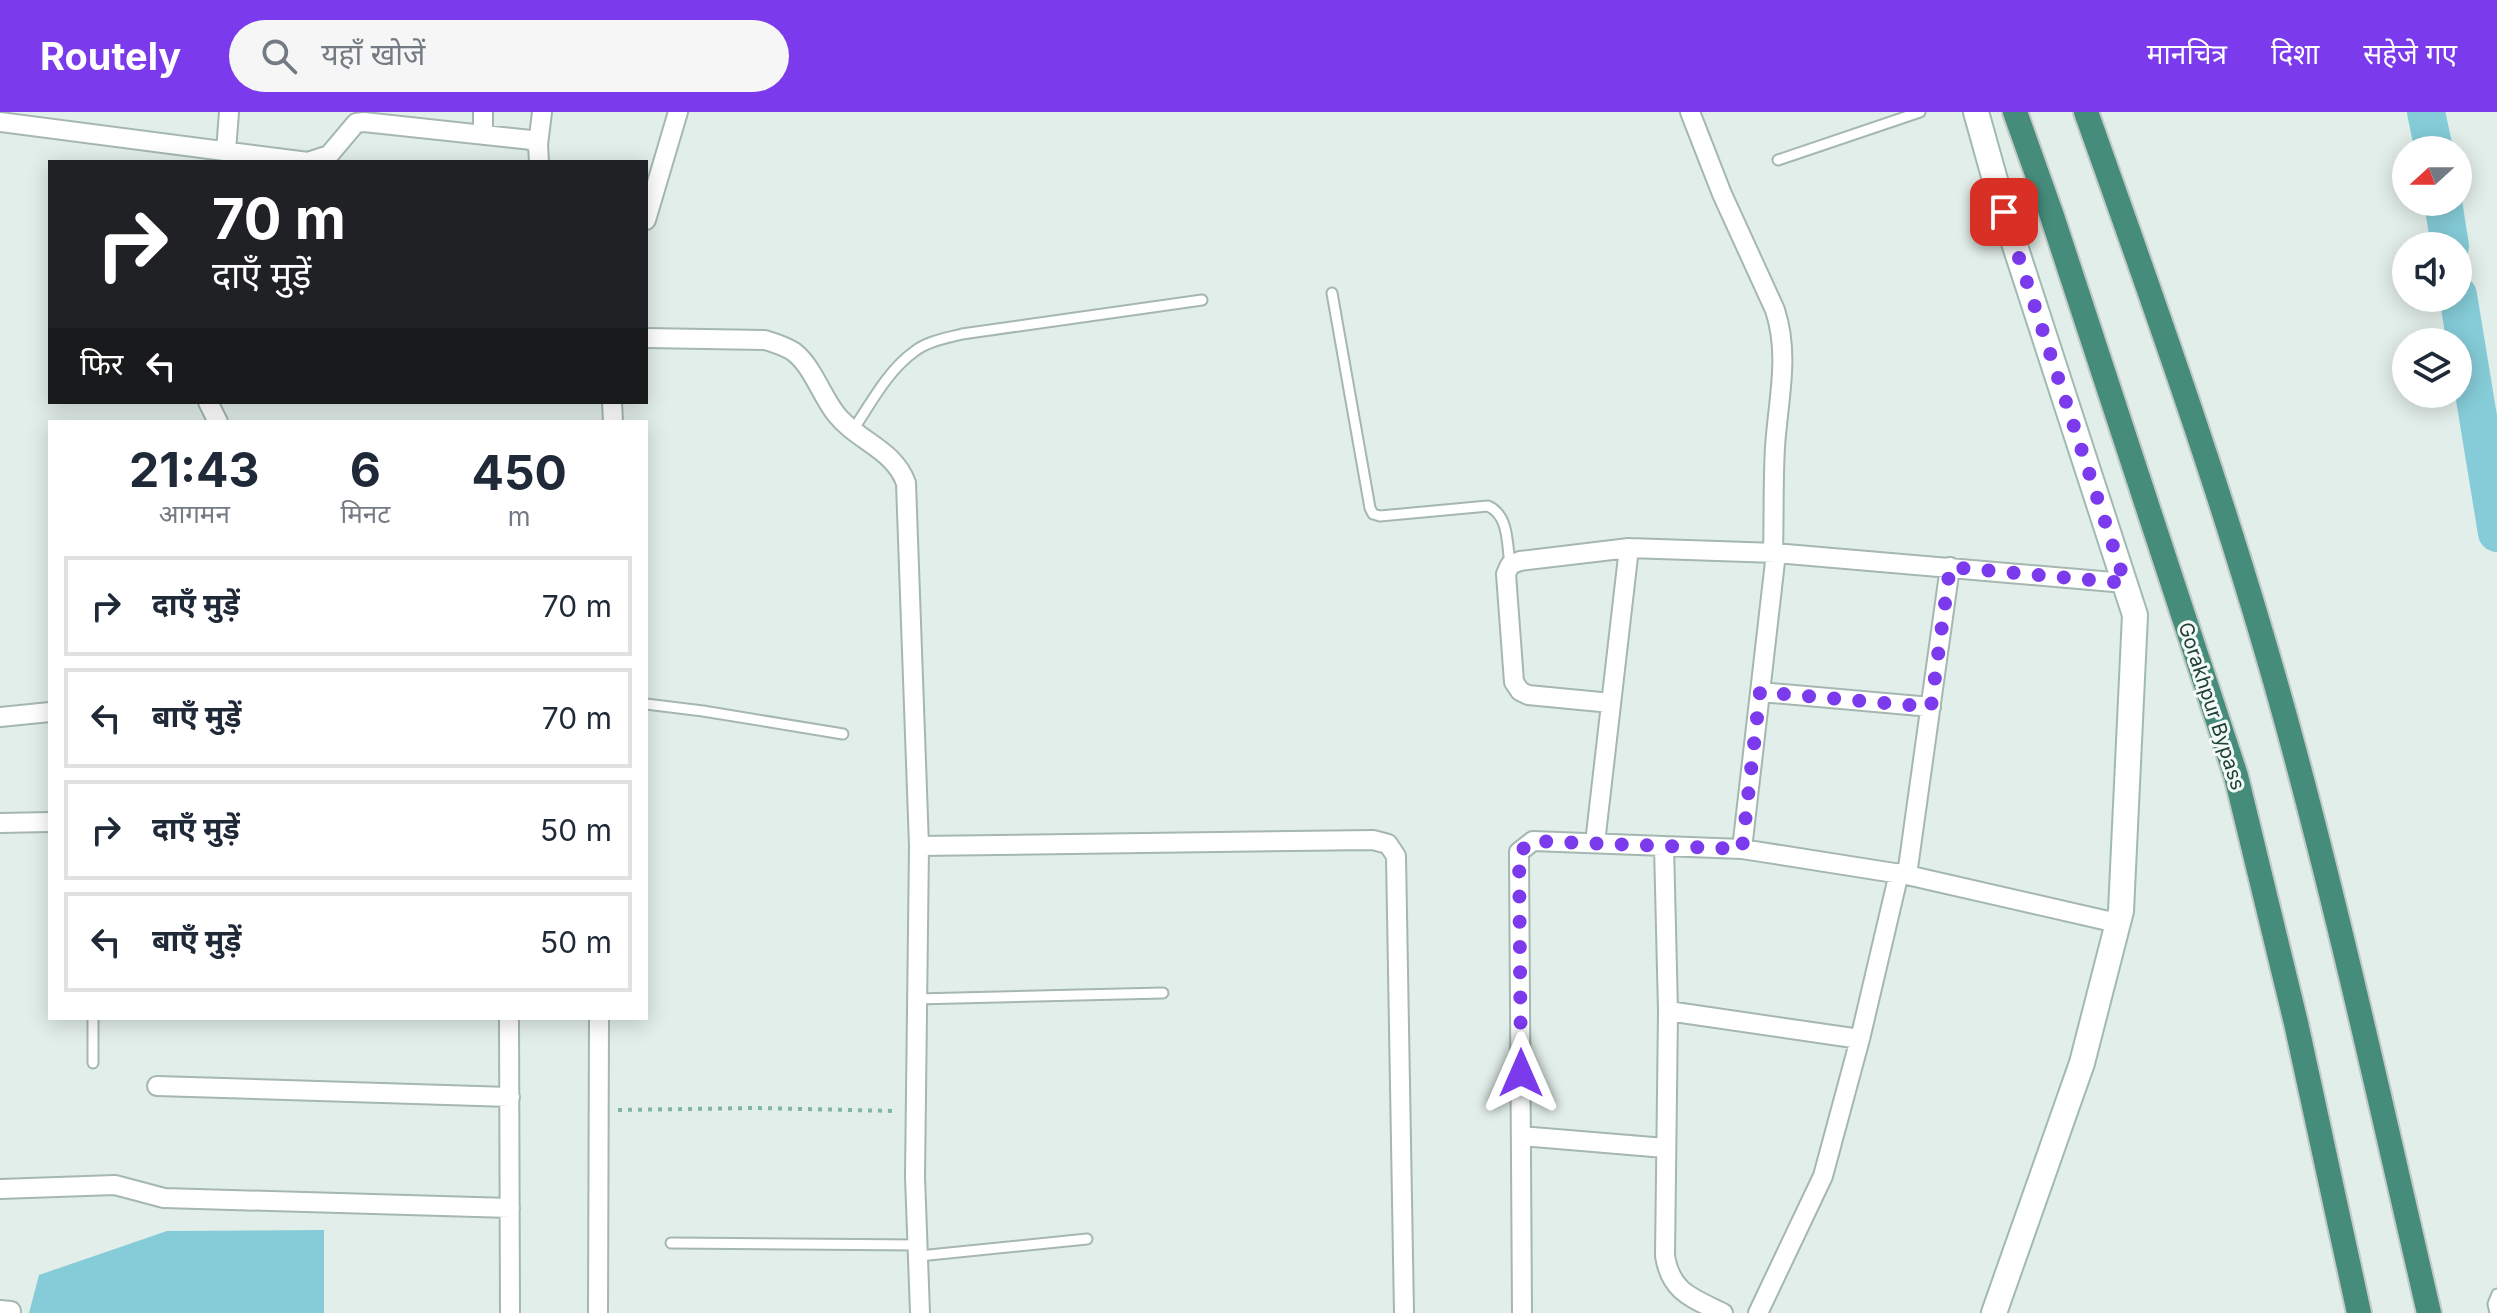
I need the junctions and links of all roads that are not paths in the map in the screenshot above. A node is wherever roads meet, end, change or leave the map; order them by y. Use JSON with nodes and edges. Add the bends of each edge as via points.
{"nodes":[{"id":1,"x":229,"y":112,"type":"edge"},
{"id":2,"x":483,"y":112,"type":"edge"},
{"id":3,"x":542,"y":112,"type":"edge"},
{"id":4,"x":678,"y":112,"type":"edge"},
{"id":5,"x":1690,"y":112,"type":"edge"},
{"id":6,"x":1920,"y":112,"type":"edge"},
{"id":7,"x":1976,"y":112,"type":"edge"},
{"id":8,"x":2015,"y":112,"type":"edge"},
{"id":9,"x":2086,"y":112,"type":"edge"},
{"id":10,"x":0,"y":122,"type":"edge"},
{"id":11,"x":483,"y":135,"type":"junction"},
{"id":12,"x":226,"y":151,"type":"junction"},
{"id":13,"x":539,"y":153,"type":"edge"},
{"id":14,"x":293,"y":160,"type":"edge"},
{"id":15,"x":316,"y":160,"type":"edge"},
{"id":16,"x":1778,"y":160,"type":"dead end"},
{"id":17,"x":650,"y":194,"type":"edge"},
{"id":18,"x":1332,"y":293,"type":"dead end"},
{"id":19,"x":1202,"y":300,"type":"dead end"},
{"id":20,"x":648,"y":338,"type":"edge"},
{"id":21,"x":853,"y":430,"type":"junction"},
{"id":22,"x":1629,"y":548,"type":"junction"},
{"id":23,"x":1774,"y":553,"type":"junction"},
{"id":24,"x":1510,"y":565,"type":"junction"},
{"id":25,"x":1950,"y":567,"type":"junction"},
{"id":26,"x":2125,"y":583,"type":"junction"},
{"id":27,"x":1760,"y":692,"type":"junction"},
{"id":28,"x":1611,"y":703,"type":"junction"},
{"id":29,"x":648,"y":704,"type":"edge"},
{"id":30,"x":1931,"y":707,"type":"junction"},
{"id":31,"x":48,"y":712,"type":"edge"},
{"id":32,"x":0,"y":717,"type":"edge"},
{"id":33,"x":843,"y":734,"type":"dead end"},
{"id":34,"x":48,"y":822,"type":"edge"},
{"id":35,"x":0,"y":823,"type":"edge"},
{"id":36,"x":1595,"y":843,"type":"junction"},
{"id":37,"x":919,"y":846,"type":"junction"},
{"id":38,"x":1664,"y":846,"type":"junction"},
{"id":39,"x":1742,"y":849,"type":"junction"},
{"id":40,"x":1903,"y":874,"type":"junction"},
{"id":41,"x":2117,"y":923,"type":"junction"},
{"id":42,"x":1163,"y":993,"type":"dead end"},
{"id":43,"x":917,"y":999,"type":"junction"},
{"id":44,"x":1668,"y":1011,"type":"junction"},
{"id":45,"x":93,"y":1020,"type":"edge"},
{"id":46,"x":509,"y":1020,"type":"edge"},
{"id":47,"x":599,"y":1020,"type":"edge"},
{"id":48,"x":1860,"y":1039,"type":"junction"},
{"id":49,"x":93,"y":1063,"type":"dead end"},
{"id":50,"x":157,"y":1086,"type":"dead end"},
{"id":51,"x":510,"y":1097,"type":"junction"},
{"id":52,"x":1521,"y":1136,"type":"junction"},
{"id":53,"x":1665,"y":1148,"type":"junction"},
{"id":54,"x":0,"y":1189,"type":"edge"},
{"id":55,"x":510,"y":1208,"type":"junction"},
{"id":56,"x":1087,"y":1239,"type":"dead end"},
{"id":57,"x":671,"y":1243,"type":"dead end"},
{"id":58,"x":919,"y":1250,"type":"junction"},
{"id":59,"x":2497,"y":1294,"type":"edge"},
{"id":60,"x":510,"y":1313,"type":"edge"},
{"id":61,"x":598,"y":1313,"type":"edge"},
{"id":62,"x":920,"y":1313,"type":"edge"},
{"id":63,"x":1404,"y":1313,"type":"edge"},
{"id":64,"x":1522,"y":1313,"type":"edge"},
{"id":65,"x":1723,"y":1313,"type":"edge"},
{"id":66,"x":1758,"y":1313,"type":"edge"},
{"id":67,"x":1994,"y":1313,"type":"edge"},
{"id":68,"x":2359,"y":1313,"type":"edge"},
{"id":69,"x":2429,"y":1313,"type":"edge"},
{"id":70,"x":2495,"y":1313,"type":"edge"}],
"edges":[{"from":1,"to":12,"type":"street"},
{"from":2,"to":11,"type":"street"},
{"from":3,"to":13,"type":"street"},
{"from":4,"to":17,"type":"street"},
{"from":5,"to":23,"type":"street","via":[[1782,330]]},
{"from":6,"to":16,"type":"lane"},
{"from":7,"to":26,"type":"main road"},
{"from":8,"to":68,"type":"highway","name":"Gorakhpur Bypass","via":[[2236,776]]},
{"from":9,"to":69,"type":"highway","via":[[2225,513],[2296,756]]},
{"from":10,"to":12,"type":"street"},
{"from":11,"to":13,"type":"street","via":[[531,140]]},
{"from":11,"to":15,"type":"street","via":[[356,123],[329,155]]},
{"from":12,"to":14,"type":"street"},
{"from":18,"to":24,"type":"lane","via":[[1373,514],[1488,506],[1504,519]]},
{"from":19,"to":21,"type":"lane","via":[[936,341],[896,368]]},
{"from":20,"to":21,"type":"street","via":[[765,340],[781,345],[806,365],[835,413]]},
{"from":21,"to":37,"type":"street","via":[[892,459],[906,483]]},
{"from":22,"to":23,"type":"street"},
{"from":22,"to":24,"type":"street"},
{"from":22,"to":28,"type":"street"},
{"from":23,"to":25,"type":"street"},
{"from":23,"to":27,"type":"street"},
{"from":24,"to":28,"type":"street","via":[[1506,574],[1514,682],[1520,691]]},
{"from":25,"to":26,"type":"street"},
{"from":25,"to":30,"type":"street"},
{"from":26,"to":41,"type":"main road","via":[[2135,615]]},
{"from":27,"to":30,"type":"street"},
{"from":27,"to":39,"type":"street"},
{"from":28,"to":36,"type":"street"},
{"from":29,"to":33,"type":"lane"},
{"from":30,"to":40,"type":"street"},
{"from":31,"to":32,"type":"street"},
{"from":34,"to":35,"type":"street"},
{"from":36,"to":38,"type":"street"},
{"from":36,"to":52,"type":"street","via":[[1533,841],[1519,852]]},
{"from":37,"to":43,"type":"street"},
{"from":37,"to":63,"type":"street","via":[[1373,840],[1388,844],[1396,856]]},
{"from":38,"to":39,"type":"street"},
{"from":38,"to":44,"type":"street"},
{"from":39,"to":40,"type":"street"},
{"from":40,"to":41,"type":"street"},
{"from":40,"to":48,"type":"street"},
{"from":41,"to":67,"type":"main road","via":[[2082,1063]]},
{"from":42,"to":43,"type":"lane"},
{"from":43,"to":58,"type":"street"},
{"from":44,"to":48,"type":"street"},
{"from":44,"to":53,"type":"street"},
{"from":45,"to":49,"type":"lane"},
{"from":46,"to":51,"type":"street"},
{"from":47,"to":61,"type":"street"},
{"from":48,"to":66,"type":"street","via":[[1823,1176]]},
{"from":50,"to":51,"type":"street"},
{"from":51,"to":55,"type":"street"},
{"from":52,"to":53,"type":"street"},
{"from":52,"to":64,"type":"street"},
{"from":53,"to":65,"type":"street","via":[[1668,1272],[1685,1294]]},
{"from":54,"to":55,"type":"street","via":[[115,1185],[164,1198]]},
{"from":55,"to":60,"type":"street"},
{"from":56,"to":58,"type":"lane"},
{"from":57,"to":58,"type":"lane"},
{"from":58,"to":62,"type":"street"},
{"from":59,"to":70,"type":"lane"}]}
